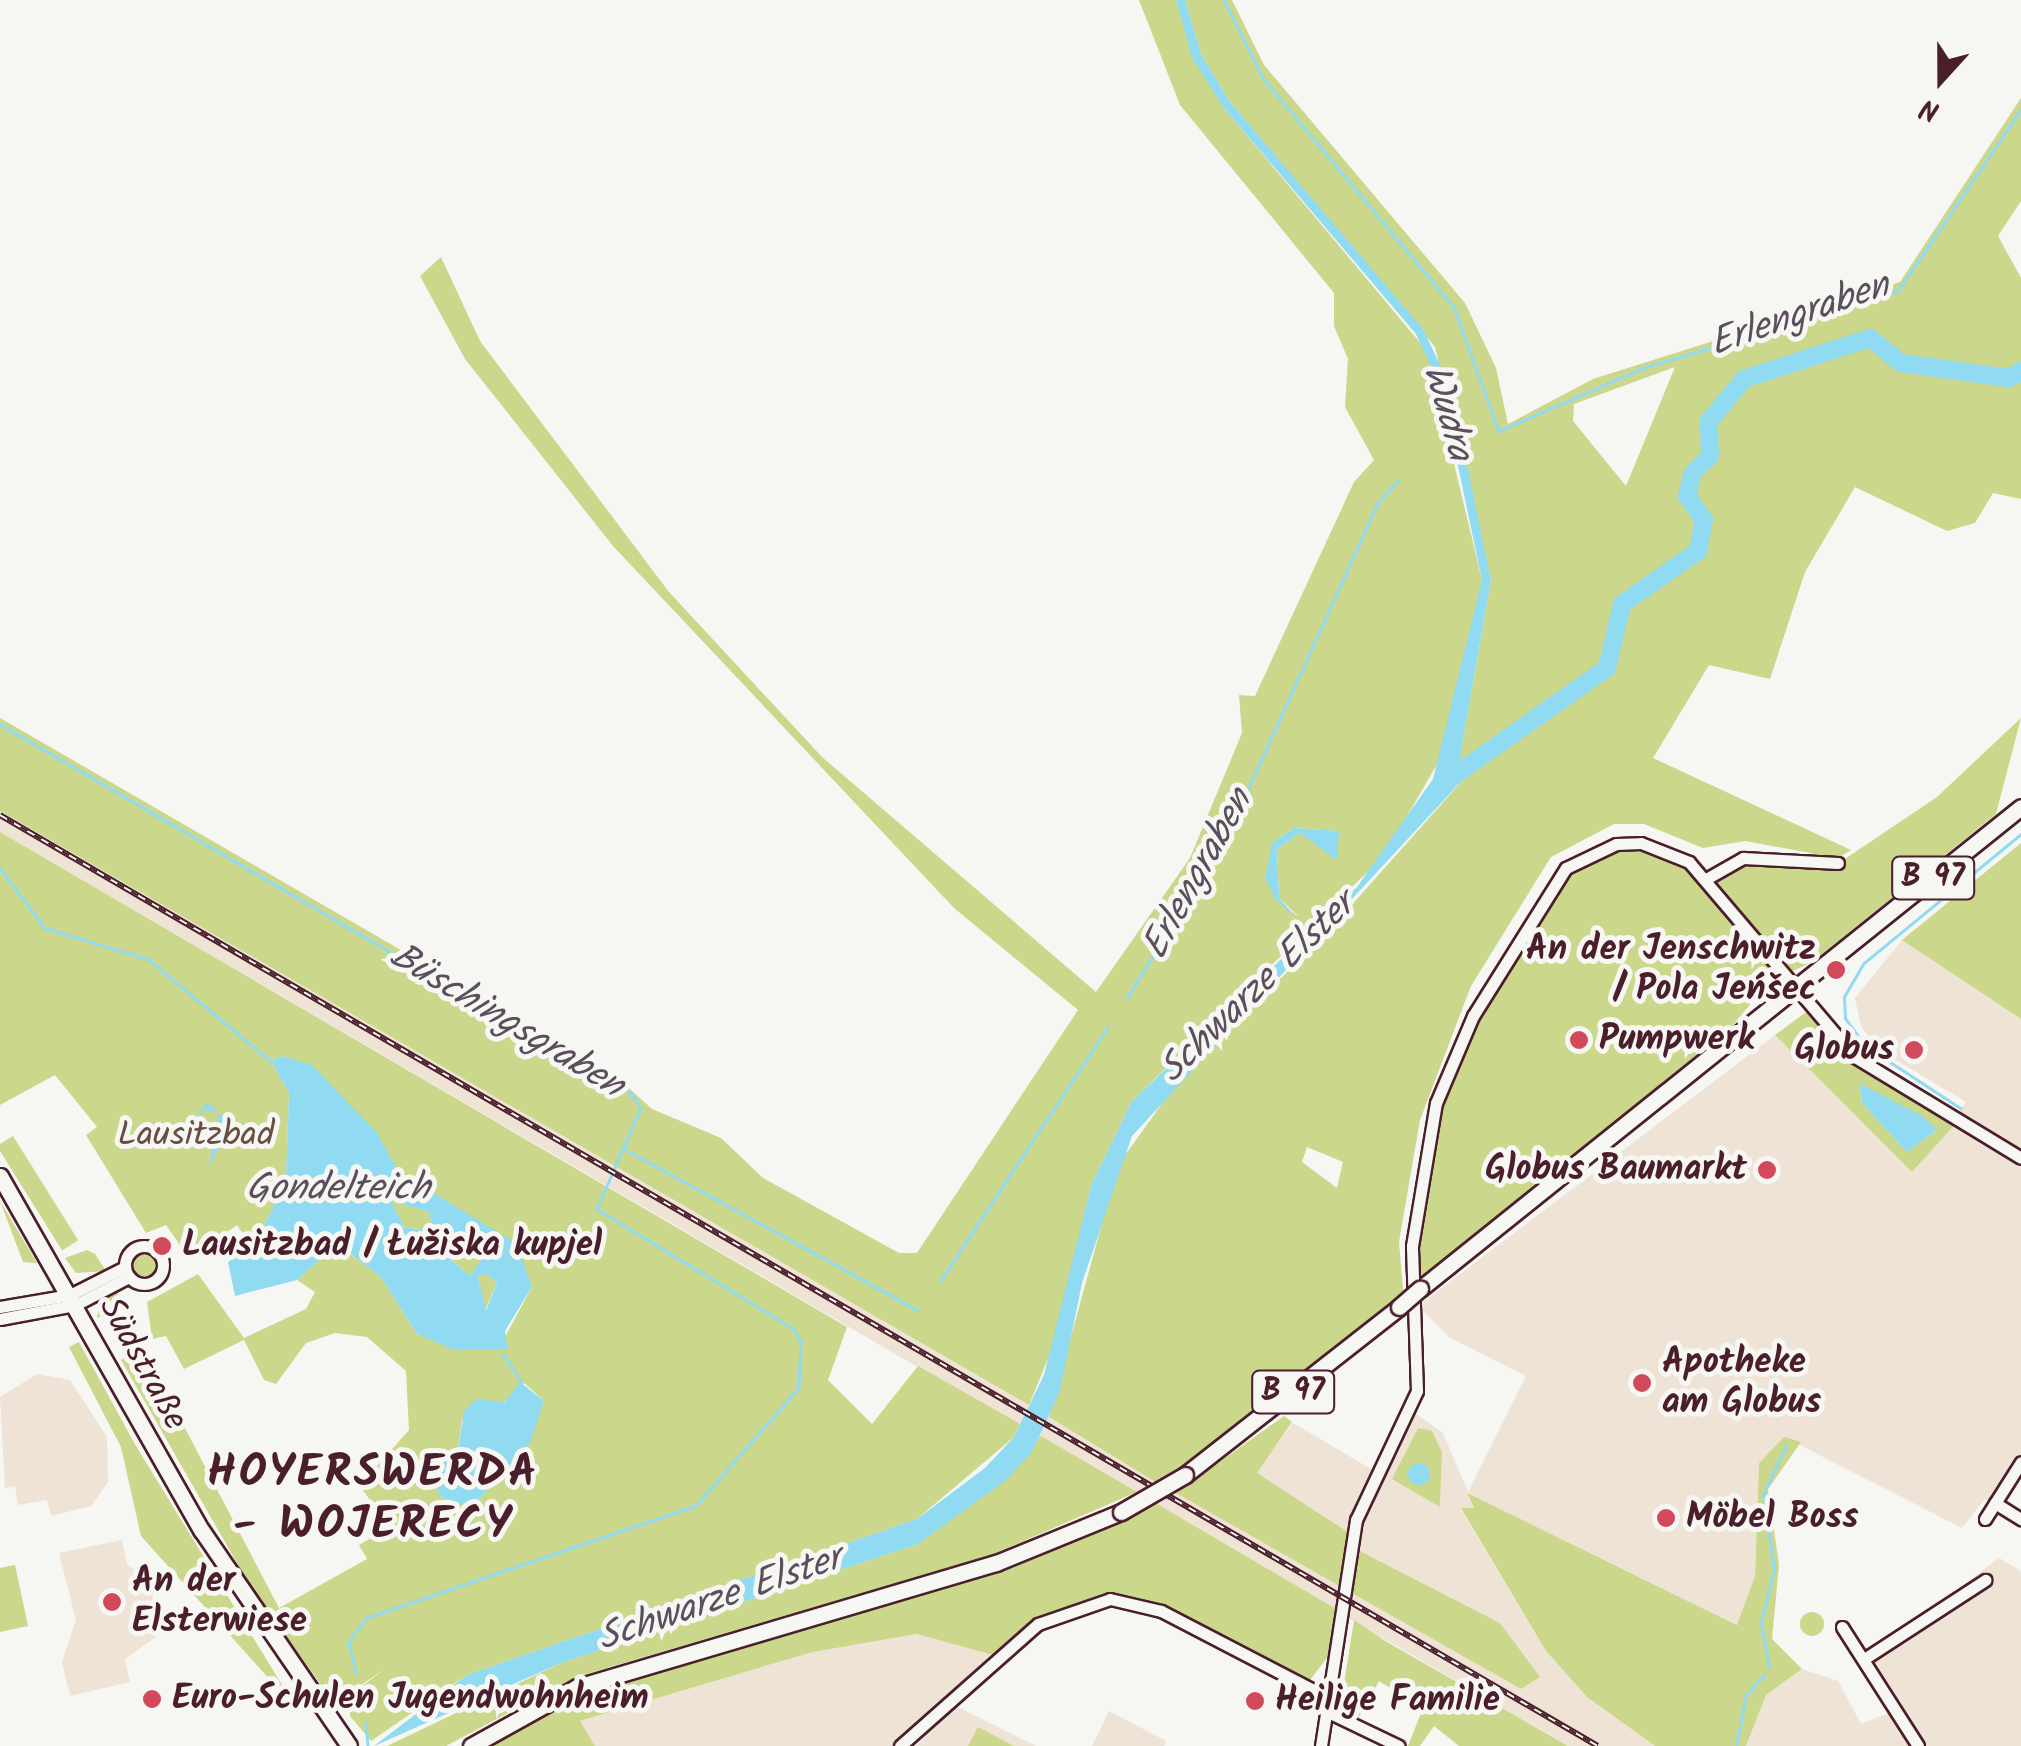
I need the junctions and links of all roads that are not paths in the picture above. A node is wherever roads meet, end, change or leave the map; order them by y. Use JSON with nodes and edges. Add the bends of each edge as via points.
{"nodes":[{"id":1,"x":2021,"y":807,"type":"edge"},
{"id":2,"x":1838,"y":863,"type":"dead end"},
{"id":3,"x":1706,"y":879,"type":"junction"},
{"id":4,"x":1796,"y":989,"type":"junction"},
{"id":5,"x":2021,"y":1158,"type":"edge"},
{"id":6,"x":0,"y":1176,"type":"edge"},
{"id":7,"x":127,"y":1272,"type":"dead end"},
{"id":8,"x":72,"y":1300,"type":"junction"},
{"id":9,"x":0,"y":1308,"type":"edge"},
{"id":10,"x":0,"y":1319,"type":"edge"},
{"id":11,"x":2021,"y":1462,"type":"edge"},
{"id":12,"x":1996,"y":1502,"type":"junction"},
{"id":13,"x":1985,"y":1519,"type":"dead end"},
{"id":14,"x":2021,"y":1520,"type":"edge"},
{"id":15,"x":1985,"y":1580,"type":"dead end"},
{"id":16,"x":1842,"y":1626,"type":"dead end"},
{"id":17,"x":1864,"y":1659,"type":"junction"},
{"id":18,"x":1332,"y":1706,"type":"junction"},
{"id":19,"x":349,"y":1746,"type":"edge"},
{"id":20,"x":470,"y":1746,"type":"edge"},
{"id":21,"x":900,"y":1746,"type":"edge"},
{"id":22,"x":1321,"y":1746,"type":"edge"},
{"id":23,"x":1400,"y":1746,"type":"edge"},
{"id":24,"x":1918,"y":1746,"type":"edge"}],
"edges":[{"from":1,"to":4,"type":"main road","number":"B 97"},
{"from":2,"to":3,"type":"street","via":[[1743,858]]},
{"from":3,"to":4,"type":"street"},
{"from":3,"to":18,"type":"street","via":[[1670,850],[1641,843],[1596,848],[1558,878],[1451,1062],[1405,1244],[1418,1364],[1412,1410],[1356,1520]]},
{"from":4,"to":5,"type":"street","via":[[1855,1057]]},
{"from":4,"to":20,"type":"main road","number":"B 97","bridge":true,"via":[[1186,1475],[1121,1512],[996,1563],[577,1687]]},
{"from":6,"to":8,"type":"main road","name":"Südstraße"},
{"from":7,"to":8,"type":"street"},
{"from":8,"to":9,"type":"street"},
{"from":8,"to":10,"type":"street"},
{"from":8,"to":19,"type":"main road","name":"Südstraße","via":[[202,1531]]},
{"from":11,"to":12,"type":"street"},
{"from":12,"to":13,"type":"street"},
{"from":12,"to":14,"type":"street"},
{"from":15,"to":17,"type":"street"},
{"from":16,"to":17,"type":"street"},
{"from":17,"to":24,"type":"street"},
{"from":18,"to":21,"type":"street","via":[[1161,1612],[1110,1599],[1038,1624]]},
{"from":18,"to":22,"type":"street"},
{"from":18,"to":23,"type":"street"}]}
